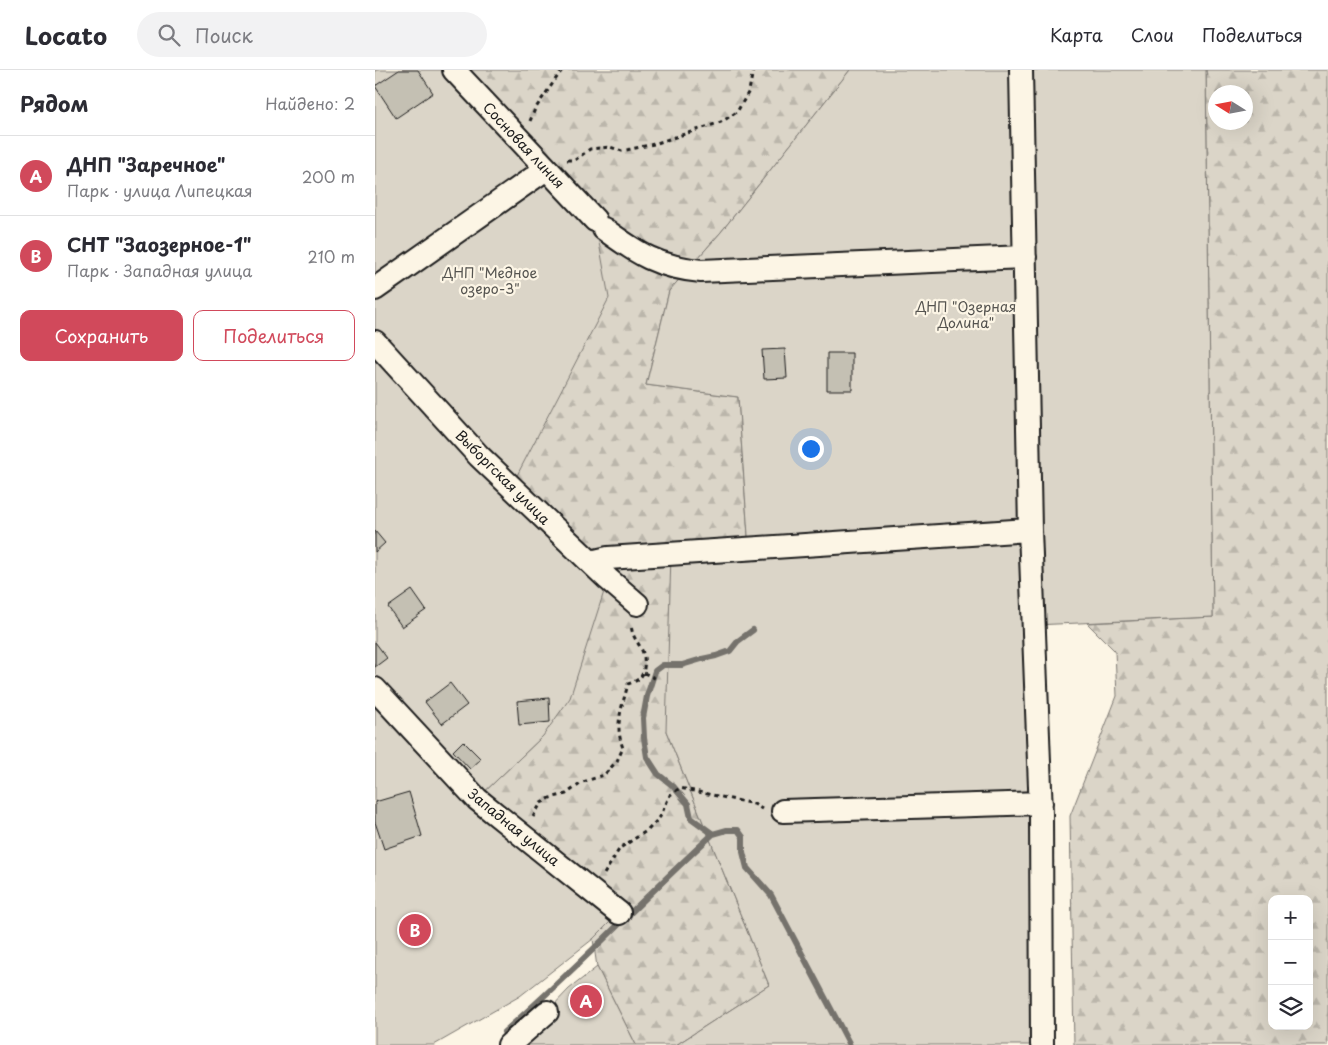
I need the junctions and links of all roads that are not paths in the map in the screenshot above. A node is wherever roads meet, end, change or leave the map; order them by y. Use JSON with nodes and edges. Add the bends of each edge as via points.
{"nodes":[{"id":1,"x":454,"y":70,"type":"edge"},
{"id":2,"x":1021,"y":70,"type":"edge"},
{"id":3,"x":553,"y":164,"type":"junction"},
{"id":4,"x":1025,"y":257,"type":"junction"},
{"id":5,"x":375,"y":289,"type":"edge"},
{"id":6,"x":375,"y":342,"type":"edge"},
{"id":7,"x":1030,"y":530,"type":"junction"},
{"id":8,"x":591,"y":562,"type":"junction"},
{"id":9,"x":637,"y":604,"type":"road end"},
{"id":10,"x":375,"y":689,"type":"edge"},
{"id":11,"x":1041,"y":803,"type":"junction"},
{"id":12,"x":783,"y":811,"type":"road end"},
{"id":13,"x":619,"y":913,"type":"dead end"},
{"id":14,"x":547,"y":1012,"type":"dead end"},
{"id":15,"x":519,"y":1042,"type":"edge"},
{"id":16,"x":1042,"y":1045,"type":"edge"}],
"edges":[{"from":1,"to":3,"type":"street","name":"Сосновая линия","via":[[521,142]]},
{"from":2,"to":4,"type":"street"},
{"from":3,"to":4,"type":"street","name":"Сосновая линия","via":[[599,225],[636,252],[679,269],[701,271]]},
{"from":3,"to":5,"type":"street"},
{"from":4,"to":7,"type":"street"},
{"from":6,"to":8,"type":"street","name":"Выборгская улица","via":[[479,456]]},
{"from":7,"to":8,"type":"street","via":[[608,558]]},
{"from":7,"to":11,"type":"street"},
{"from":8,"to":9,"type":"street","name":"Выборгская улица"},
{"from":10,"to":13,"type":"street","name":"Западная улица","via":[[465,788]]},
{"from":11,"to":12,"type":"street"},
{"from":11,"to":16,"type":"street"},
{"from":14,"to":15,"type":"street"}]}
